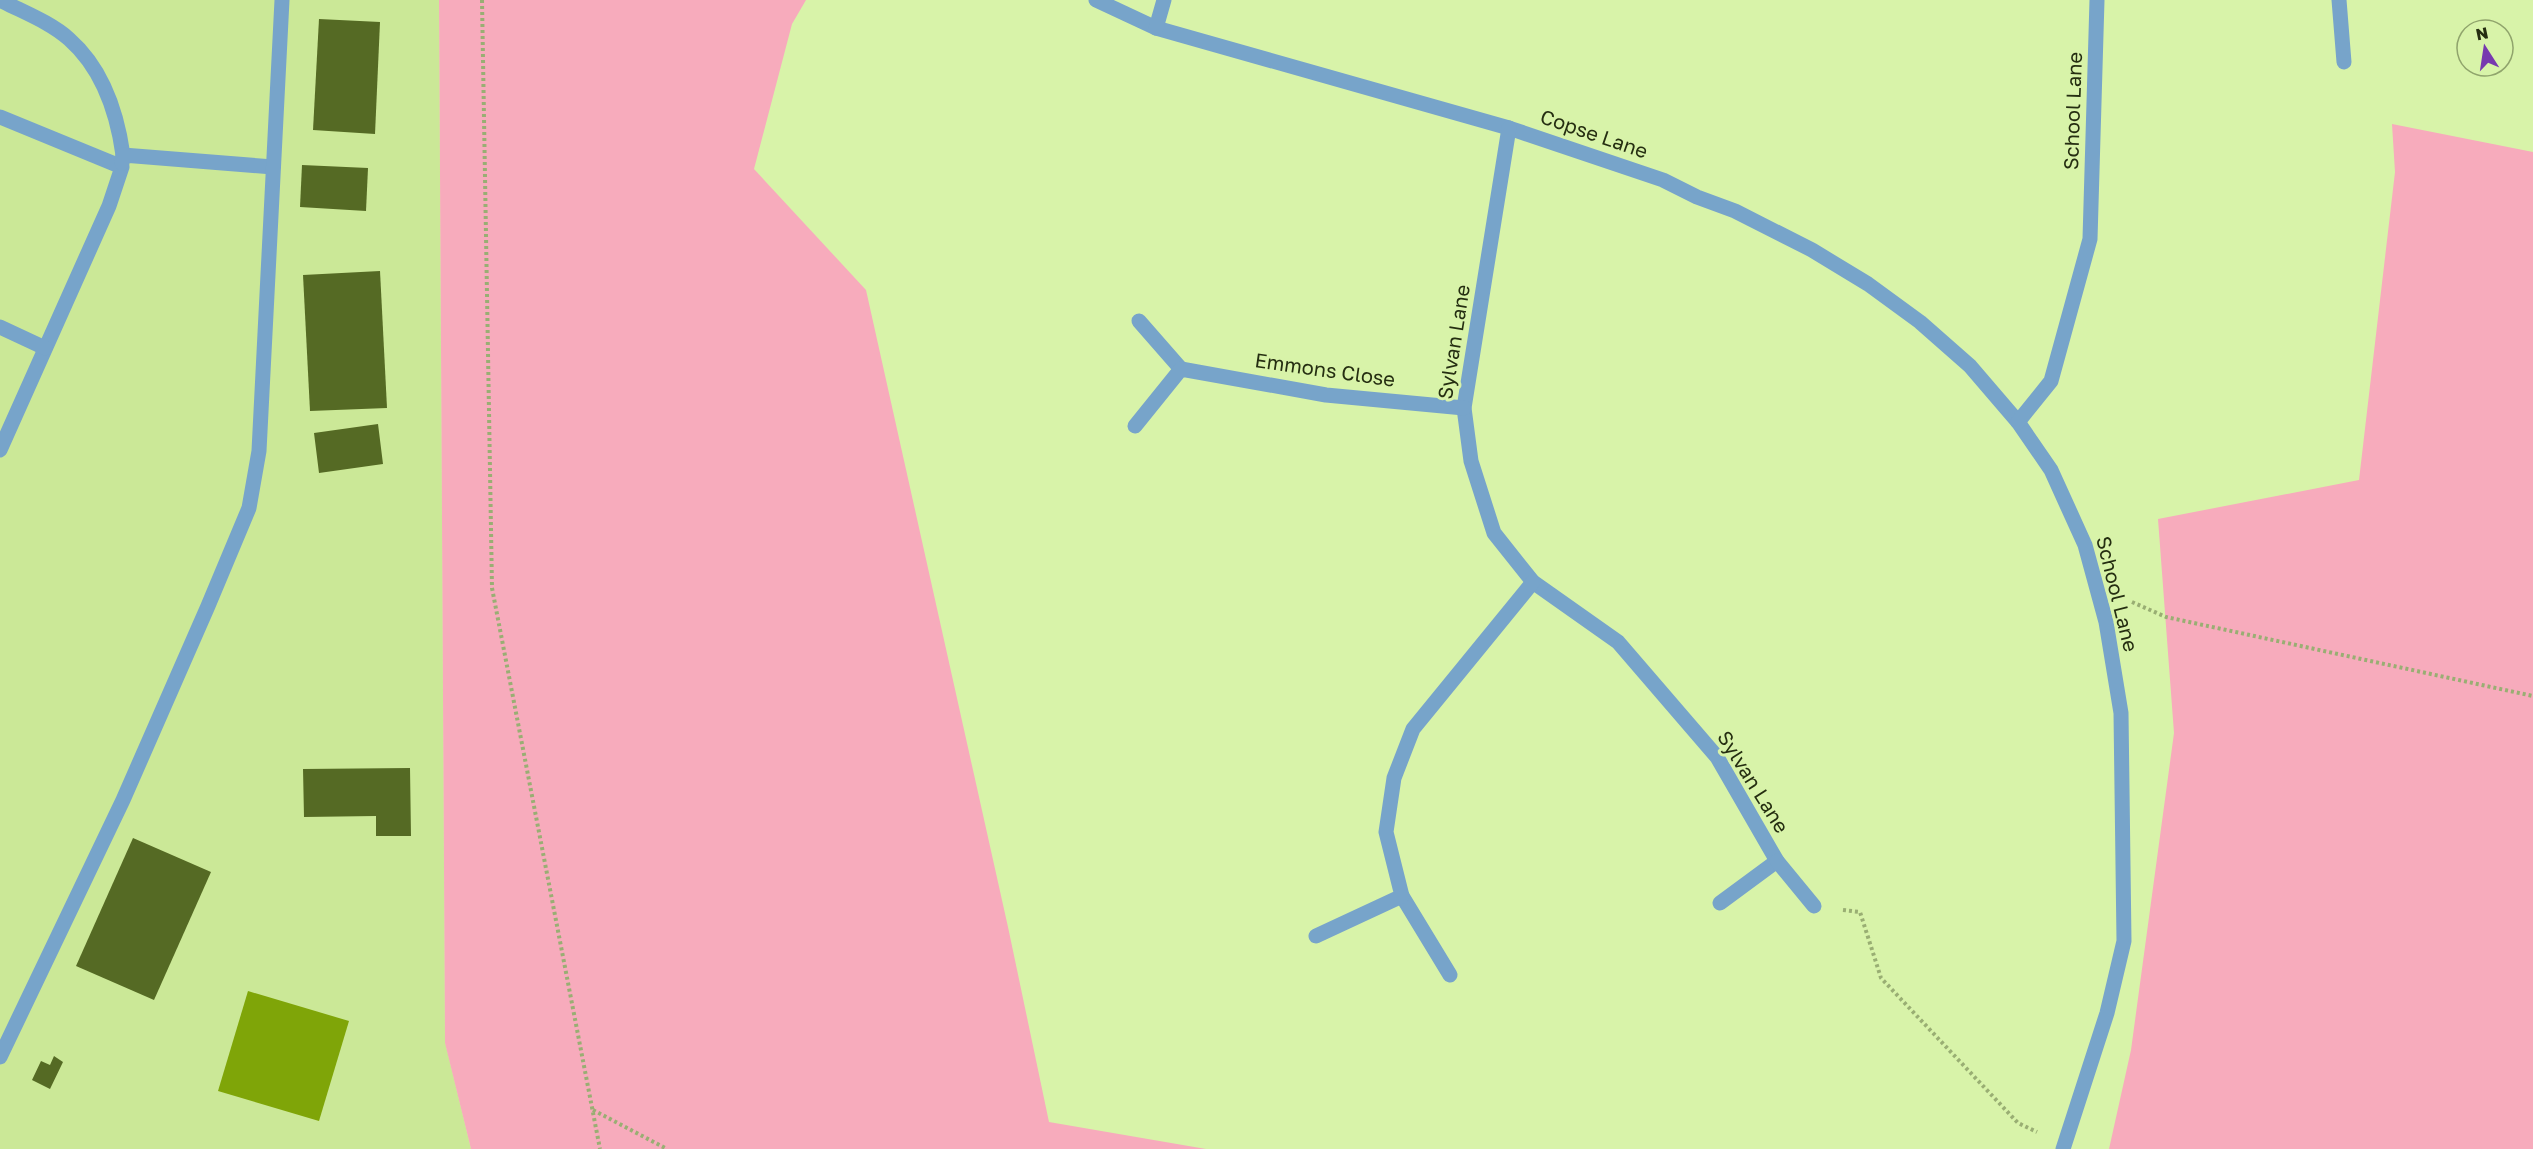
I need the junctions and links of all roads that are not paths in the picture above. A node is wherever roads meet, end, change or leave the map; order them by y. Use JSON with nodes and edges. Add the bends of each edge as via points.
{"nodes":[{"id":1,"x":0,"y":0,"type":"edge"},
{"id":2,"x":282,"y":0,"type":"edge"},
{"id":3,"x":1096,"y":0,"type":"edge"},
{"id":4,"x":1164,"y":0,"type":"edge"},
{"id":5,"x":2097,"y":0,"type":"edge"},
{"id":6,"x":2339,"y":0,"type":"edge"},
{"id":7,"x":1156,"y":28,"type":"junction"},
{"id":8,"x":2344,"y":62,"type":"dead end"},
{"id":9,"x":0,"y":117,"type":"edge"},
{"id":10,"x":1509,"y":128,"type":"junction"},
{"id":11,"x":122,"y":161,"type":"junction"},
{"id":12,"x":273,"y":166,"type":"junction"},
{"id":13,"x":1139,"y":321,"type":"dead end"},
{"id":14,"x":0,"y":327,"type":"edge"},
{"id":15,"x":45,"y":348,"type":"junction"},
{"id":16,"x":1181,"y":369,"type":"junction"},
{"id":17,"x":1464,"y":408,"type":"junction"},
{"id":18,"x":2018,"y":422,"type":"junction"},
{"id":19,"x":1135,"y":426,"type":"dead end"},
{"id":20,"x":0,"y":450,"type":"edge"},
{"id":21,"x":1533,"y":582,"type":"junction"},
{"id":22,"x":1777,"y":861,"type":"junction"},
{"id":23,"x":1402,"y":896,"type":"junction"},
{"id":24,"x":1720,"y":903,"type":"dead end"},
{"id":25,"x":1814,"y":906,"type":"road end"},
{"id":26,"x":1316,"y":936,"type":"dead end"},
{"id":27,"x":1450,"y":975,"type":"dead end"},
{"id":28,"x":0,"y":1057,"type":"edge"},
{"id":29,"x":2067,"y":1148,"type":"edge"}],
"edges":[{"from":1,"to":11,"type":"street","via":[[68,38],[86,57],[101,79],[111,105]]},
{"from":2,"to":12,"type":"street"},
{"from":3,"to":7,"type":"street","name":"Copse Lane"},
{"from":4,"to":7,"type":"street"},
{"from":5,"to":18,"type":"street","name":"School Lane","via":[[2090,239],[2051,381]]},
{"from":6,"to":8,"type":"street"},
{"from":7,"to":10,"type":"street","name":"Copse Lane"},
{"from":9,"to":11,"type":"street"},
{"from":10,"to":17,"type":"street","name":"Sylvan Lane"},
{"from":10,"to":18,"type":"street","name":"Copse Lane","via":[[1664,180],[1812,250],[1920,322],[1970,366]]},
{"from":11,"to":12,"type":"street"},
{"from":11,"to":15,"type":"street","via":[[109,206]]},
{"from":12,"to":28,"type":"street","via":[[259,451],[249,508],[123,801]]},
{"from":13,"to":16,"type":"street"},
{"from":14,"to":15,"type":"street"},
{"from":15,"to":20,"type":"street"},
{"from":16,"to":17,"type":"street","name":"Emmons Close","via":[[1326,394]]},
{"from":16,"to":19,"type":"street"},
{"from":17,"to":21,"type":"street","name":"Sylvan Lane","via":[[1471,461],[1494,533]]},
{"from":18,"to":29,"type":"street","name":"School Lane","via":[[2051,470],[2085,545],[2106,622],[2121,713],[2124,941]]},
{"from":21,"to":22,"type":"street","name":"Sylvan Lane","via":[[1618,642],[1717,757]]},
{"from":21,"to":23,"type":"street","via":[[1413,729],[1394,778],[1386,832]]},
{"from":22,"to":24,"type":"street","name":"Sylvan Lane"},
{"from":22,"to":25,"type":"street","name":"Sylvan Lane"},
{"from":23,"to":26,"type":"street"},
{"from":23,"to":27,"type":"street"}]}
